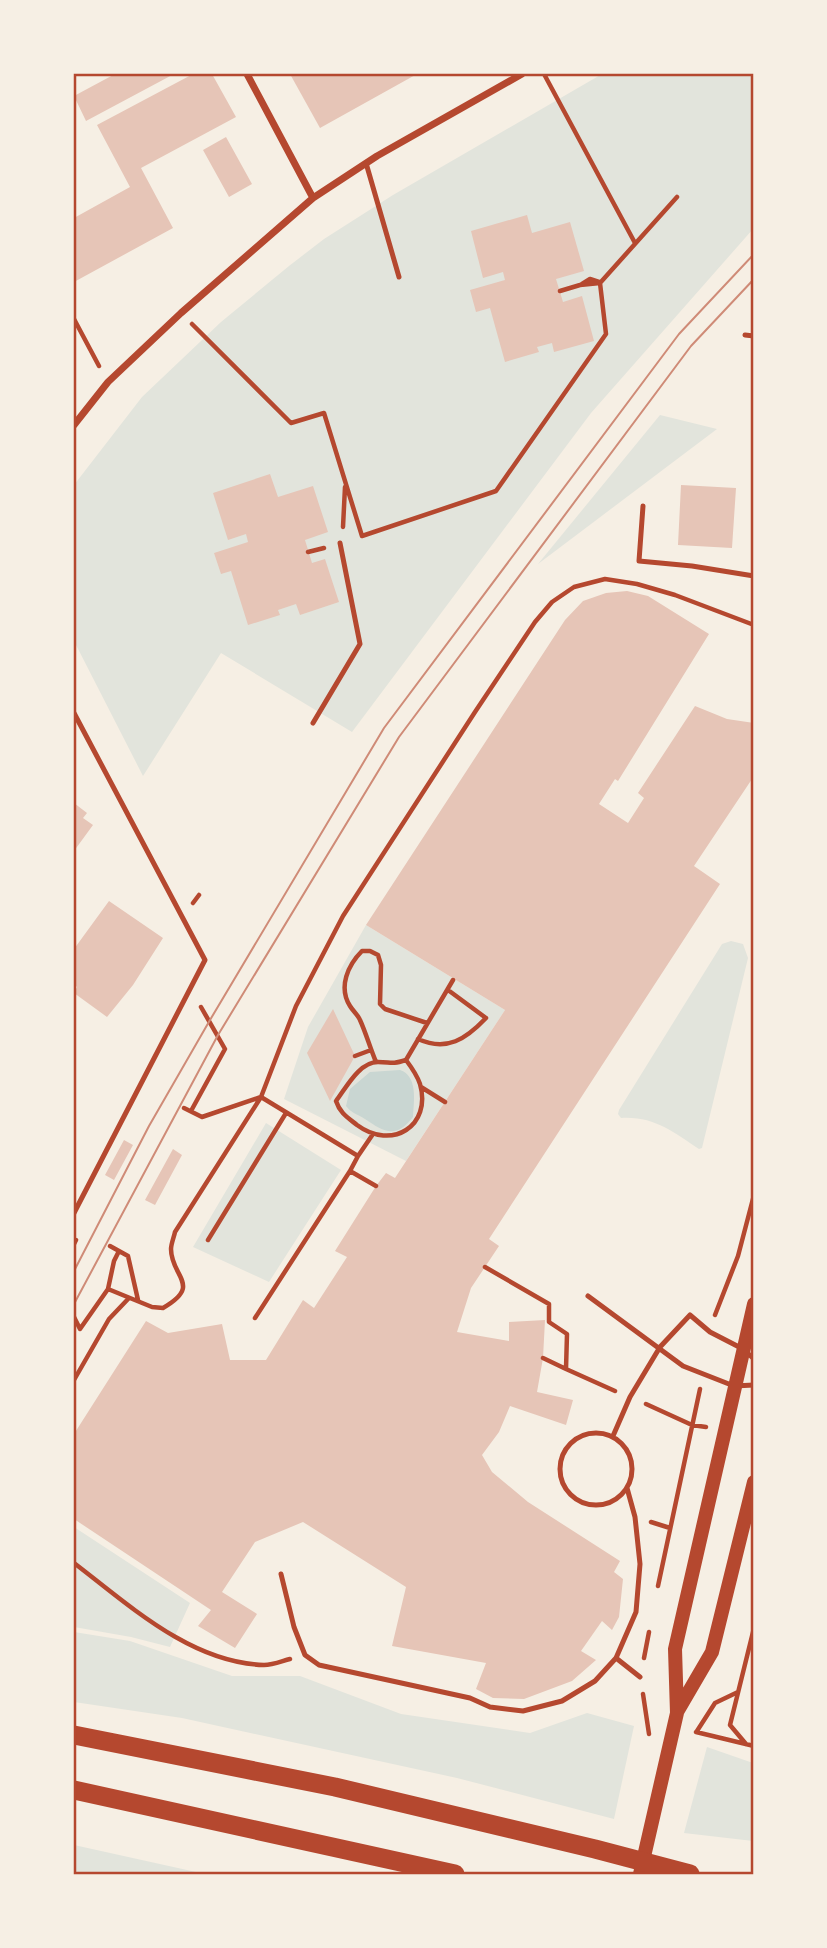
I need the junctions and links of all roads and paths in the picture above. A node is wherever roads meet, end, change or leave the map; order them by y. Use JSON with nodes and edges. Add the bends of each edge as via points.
{"nodes":[{"id":1,"x":247,"y":74,"type":"edge"},
{"id":2,"x":522,"y":74,"type":"edge"},
{"id":3,"x":544,"y":74,"type":"edge"},
{"id":4,"x":366,"y":163,"type":"junction"},
{"id":5,"x":677,"y":197,"type":"dead end"},
{"id":6,"x":313,"y":198,"type":"junction"},
{"id":7,"x":635,"y":243,"type":"junction"},
{"id":8,"x":399,"y":277,"type":"dead end"},
{"id":9,"x":600,"y":283,"type":"junction"},
{"id":10,"x":560,"y":291,"type":"dead end"},
{"id":11,"x":181,"y":313,"type":"junction"},
{"id":12,"x":74,"y":319,"type":"edge"},
{"id":13,"x":745,"y":335,"type":"dead end"},
{"id":14,"x":754,"y":336,"type":"edge"},
{"id":15,"x":108,"y":382,"type":"junction"},
{"id":16,"x":74,"y":425,"type":"edge"},
{"id":17,"x":346,"y":484,"type":"junction"},
{"id":18,"x":643,"y":506,"type":"dead end"},
{"id":19,"x":342,"y":532,"type":"dead end"},
{"id":20,"x":341,"y":543,"type":"dead end"},
{"id":21,"x":325,"y":544,"type":"dead end"},
{"id":22,"x":308,"y":552,"type":"dead end"},
{"id":23,"x":754,"y":576,"type":"edge"},
{"id":24,"x":754,"y":625,"type":"edge"},
{"id":25,"x":74,"y":713,"type":"edge"},
{"id":26,"x":313,"y":723,"type":"dead end"},
{"id":27,"x":453,"y":980,"type":"dead end"},
{"id":28,"x":448,"y":990,"type":"junction"},
{"id":29,"x":201,"y":1006,"type":"dead end"},
{"id":30,"x":427,"y":1023,"type":"junction"},
{"id":31,"x":418,"y":1039,"type":"junction"},
{"id":32,"x":371,"y":1050,"type":"junction"},
{"id":33,"x":355,"y":1056,"type":"dead end"},
{"id":34,"x":406,"y":1060,"type":"junction"},
{"id":35,"x":376,"y":1062,"type":"junction"},
{"id":36,"x":421,"y":1087,"type":"junction"},
{"id":37,"x":261,"y":1097,"type":"junction"},
{"id":38,"x":445,"y":1102,"type":"dead end"},
{"id":39,"x":184,"y":1108,"type":"dead end"},
{"id":40,"x":191,"y":1111,"type":"junction"},
{"id":41,"x":286,"y":1113,"type":"junction"},
{"id":42,"x":373,"y":1134,"type":"junction"},
{"id":43,"x":358,"y":1156,"type":"junction"},
{"id":44,"x":350,"y":1171,"type":"junction"},
{"id":45,"x":376,"y":1186,"type":"dead end"},
{"id":46,"x":754,"y":1195,"type":"edge"},
{"id":47,"x":74,"y":1213,"type":"edge"},
{"id":48,"x":208,"y":1240,"type":"dead end"},
{"id":49,"x":110,"y":1246,"type":"dead end"},
{"id":50,"x":119,"y":1251,"type":"junction"},
{"id":51,"x":485,"y":1267,"type":"dead end"},
{"id":52,"x":108,"y":1289,"type":"junction"},
{"id":53,"x":588,"y":1296,"type":"dead end"},
{"id":54,"x":129,"y":1298,"type":"junction"},
{"id":55,"x":138,"y":1301,"type":"junction"},
{"id":56,"x":754,"y":1304,"type":"edge"},
{"id":57,"x":74,"y":1317,"type":"edge"},
{"id":58,"x":255,"y":1318,"type":"dead end"},
{"id":59,"x":710,"y":1332,"type":"junction"},
{"id":60,"x":660,"y":1348,"type":"junction"},
{"id":61,"x":748,"y":1354,"type":"edge"},
{"id":62,"x":543,"y":1358,"type":"dead end"},
{"id":63,"x":566,"y":1369,"type":"junction"},
{"id":64,"x":702,"y":1375,"type":"junction"},
{"id":65,"x":74,"y":1380,"type":"edge"},
{"id":66,"x":754,"y":1385,"type":"edge"},
{"id":67,"x":734,"y":1386,"type":"junction"},
{"id":68,"x":629,"y":1397,"type":"junction"},
{"id":69,"x":613,"y":1436,"type":"junction"},
{"id":70,"x":754,"y":1482,"type":"edge"},
{"id":71,"x":627,"y":1488,"type":"junction"},
{"id":72,"x":74,"y":1563,"type":"edge"},
{"id":73,"x":281,"y":1574,"type":"dead end"},
{"id":74,"x":754,"y":1628,"type":"edge"},
{"id":75,"x":304,"y":1655,"type":"junction"},
{"id":76,"x":616,"y":1658,"type":"junction"},
{"id":77,"x":640,"y":1677,"type":"dead end"},
{"id":78,"x":738,"y":1692,"type":"junction"},
{"id":79,"x":677,"y":1713,"type":"junction"},
{"id":80,"x":696,"y":1732,"type":"junction"},
{"id":81,"x":74,"y":1734,"type":"edge"},
{"id":82,"x":746,"y":1744,"type":"junction"},
{"id":83,"x":693,"y":1745,"type":"dead end"},
{"id":84,"x":754,"y":1746,"type":"edge"},
{"id":85,"x":74,"y":1790,"type":"edge"},
{"id":86,"x":455,"y":1874,"type":"edge"},
{"id":87,"x":640,"y":1874,"type":"edge"},
{"id":88,"x":690,"y":1874,"type":"edge"}],
"edges":[{"from":1,"to":6,"type":"street"},
{"from":2,"to":4,"type":"street"},
{"from":3,"to":7,"type":"path"},
{"from":4,"to":6,"type":"street"},
{"from":4,"to":8,"type":"lane"},
{"from":5,"to":7,"type":"path"},
{"from":6,"to":11,"type":"street"},
{"from":7,"to":9,"type":"path"},
{"from":9,"to":10,"type":"path"},
{"from":9,"to":17,"type":"path","via":[[607,334],[496,491],[362,536]]},
{"from":11,"to":15,"type":"street"},
{"from":11,"to":17,"type":"path","via":[[291,423],[324,413]]},
{"from":12,"to":15,"type":"path"},
{"from":13,"to":14,"type":"lane"},
{"from":15,"to":16,"type":"street"},
{"from":17,"to":19,"type":"path"},
{"from":18,"to":23,"type":"lane","via":[[639,561]]},
{"from":20,"to":26,"type":"lane","via":[[360,644]]},
{"from":21,"to":22,"type":"path"},
{"from":24,"to":37,"type":"path","via":[[675,595],[605,579],[574,587],[552,602],[343,916],[296,1006]]},
{"from":25,"to":47,"type":"lane","via":[[205,960]]},
{"from":27,"to":28,"type":"path"},
{"from":28,"to":30,"type":"path"},
{"from":28,"to":31,"type":"path","via":[[486,1018],[473,1031],[446,1045]]},
{"from":29,"to":40,"type":"path","via":[[225,1049]]},
{"from":30,"to":31,"type":"path"},
{"from":30,"to":32,"type":"path","via":[[380,1004],[378,955],[362,951],[349,968],[345,994]]},
{"from":31,"to":34,"type":"path"},
{"from":32,"to":33,"type":"path"},
{"from":32,"to":35,"type":"path"},
{"from":34,"to":35,"type":"path","via":[[390,1065]]},
{"from":34,"to":36,"type":"path"},
{"from":35,"to":42,"type":"path","via":[[361,1068],[336,1101],[340,1112]]},
{"from":36,"to":38,"type":"path"},
{"from":36,"to":42,"type":"path","via":[[414,1124],[385,1138]]},
{"from":37,"to":40,"type":"path","via":[[202,1117]]},
{"from":37,"to":41,"type":"path"},
{"from":37,"to":55,"type":"path","via":[[175,1232],[171,1250],[184,1282],[180,1295],[163,1308]]},
{"from":39,"to":40,"type":"path"},
{"from":41,"to":43,"type":"path"},
{"from":41,"to":48,"type":"path"},
{"from":42,"to":43,"type":"path"},
{"from":43,"to":44,"type":"path"},
{"from":44,"to":45,"type":"path"},
{"from":44,"to":58,"type":"path"},
{"from":46,"to":59,"type":"path"},
{"from":49,"to":50,"type":"path"},
{"from":50,"to":52,"type":"path"},
{"from":50,"to":55,"type":"path","via":[[128,1256]]},
{"from":51,"to":63,"type":"path","via":[[549,1304],[549,1322],[567,1334]]},
{"from":52,"to":54,"type":"path"},
{"from":52,"to":57,"type":"path","via":[[80,1329]]},
{"from":53,"to":60,"type":"lane"},
{"from":54,"to":55,"type":"path"},
{"from":54,"to":65,"type":"path","via":[[109,1319]]},
{"from":56,"to":61,"type":"main road"},
{"from":59,"to":60,"type":"lane","via":[[690,1315]]},
{"from":59,"to":61,"type":"lane"},
{"from":60,"to":64,"type":"lane"},
{"from":60,"to":68,"type":"lane"},
{"from":61,"to":67,"type":"main road"},
{"from":62,"to":63,"type":"path"},
{"from":63,"to":68,"type":"path"},
{"from":64,"to":67,"type":"lane"},
{"from":64,"to":68,"type":"path","via":[[692,1425]]},
{"from":66,"to":67,"type":"lane"},
{"from":67,"to":79,"type":"main road","via":[[675,1650]]},
{"from":68,"to":69,"type":"lane"},
{"from":69,"to":71,"type":"lane","via":[[628,1450],[633,1469]]},
{"from":69,"to":71,"type":"lane","via":[[595,1432],[577,1438],[565,1451],[560,1469],[565,1487],[578,1501],[596,1506],[614,1501]]},
{"from":70,"to":79,"type":"main road","via":[[712,1653]]},
{"from":71,"to":76,"type":"lane","via":[[640,1564],[636,1612]]},
{"from":72,"to":75,"type":"path","via":[[184,1642],[223,1659],[267,1665]]},
{"from":73,"to":75,"type":"lane"},
{"from":74,"to":78,"type":"path"},
{"from":75,"to":76,"type":"lane","via":[[319,1665],[523,1711],[562,1701],[594,1681]]},
{"from":76,"to":77,"type":"lane"},
{"from":78,"to":80,"type":"path","via":[[715,1703]]},
{"from":78,"to":82,"type":"path","via":[[730,1725]]},
{"from":79,"to":87,"type":"main road"},
{"from":80,"to":82,"type":"path"},
{"from":80,"to":83,"type":"path"},
{"from":81,"to":88,"type":"highway","via":[[335,1787]]},
{"from":82,"to":84,"type":"path"},
{"from":85,"to":86,"type":"highway"}]}
